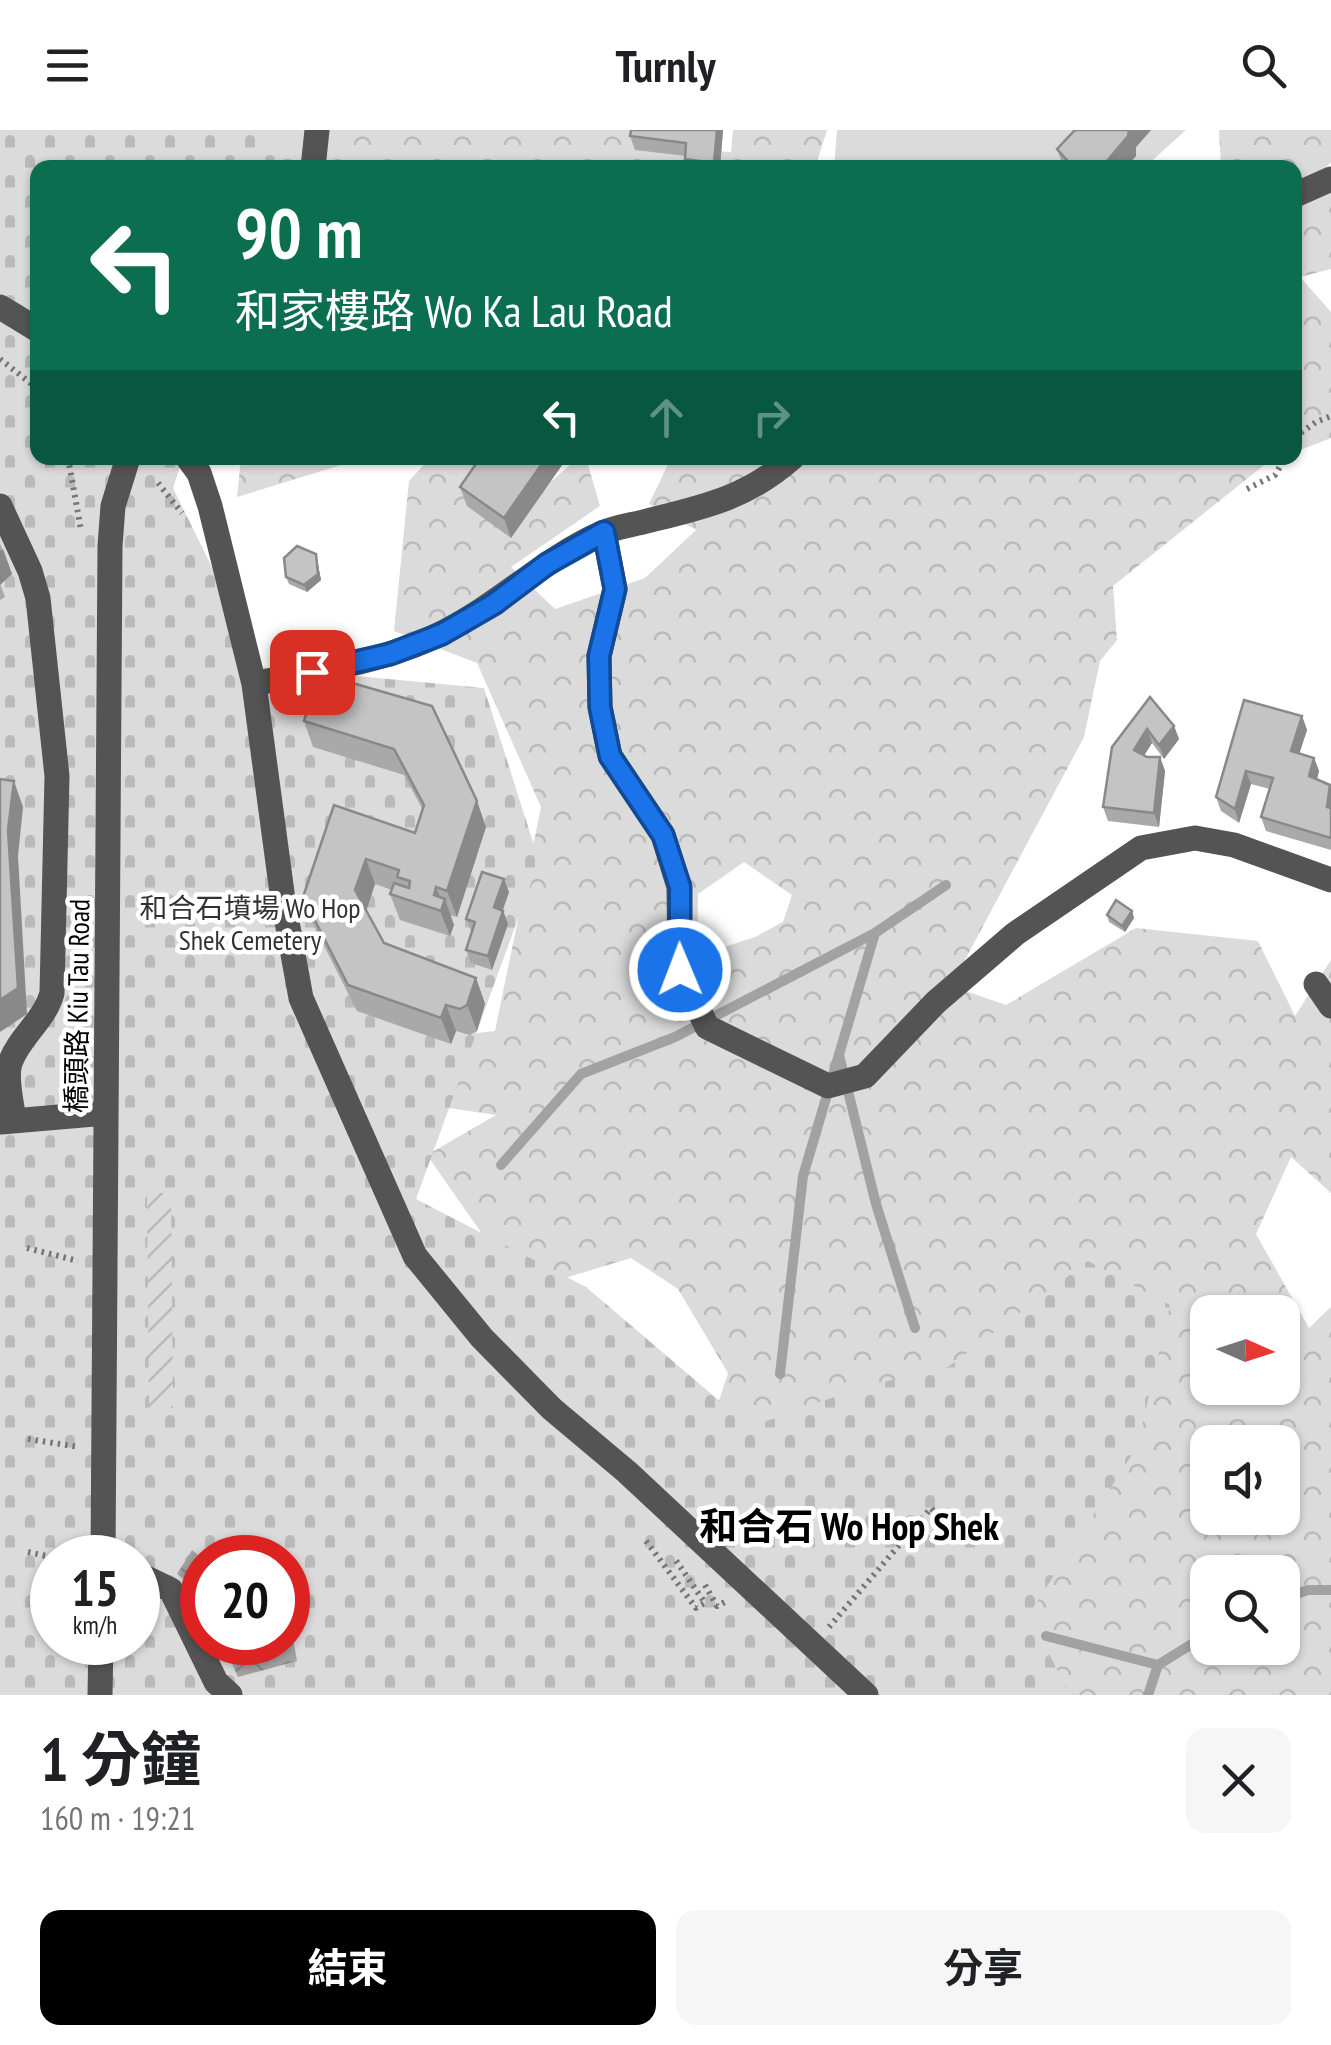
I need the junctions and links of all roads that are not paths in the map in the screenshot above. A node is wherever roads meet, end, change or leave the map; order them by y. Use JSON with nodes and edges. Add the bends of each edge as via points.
{"nodes":[{"id":1,"x":317,"y":130,"type":"edge"},
{"id":2,"x":314,"y":160,"type":"edge"},
{"id":3,"x":1331,"y":179,"type":"edge"},
{"id":4,"x":1302,"y":193,"type":"edge"},
{"id":5,"x":0,"y":307,"type":"edge"},
{"id":6,"x":30,"y":325,"type":"edge"},
{"id":7,"x":126,"y":465,"type":"edge"},
{"id":8,"x":193,"y":465,"type":"edge"},
{"id":9,"x":784,"y":465,"type":"edge"},
{"id":10,"x":0,"y":506,"type":"edge"},
{"id":11,"x":604,"y":532,"type":"junction"},
{"id":12,"x":254,"y":684,"type":"junction"},
{"id":13,"x":1331,"y":880,"type":"edge"},
{"id":14,"x":1316,"y":984,"type":"dead end"},
{"id":15,"x":1331,"y":1006,"type":"edge"},
{"id":16,"x":106,"y":1113,"type":"junction"},
{"id":17,"x":7,"y":1121,"type":"edge"},
{"id":18,"x":102,"y":1535,"type":"edge"},
{"id":19,"x":160,"y":1585,"type":"edge"},
{"id":20,"x":101,"y":1665,"type":"edge"},
{"id":21,"x":100,"y":1695,"type":"edge"},
{"id":22,"x":230,"y":1695,"type":"edge"},
{"id":23,"x":866,"y":1695,"type":"edge"}],
"edges":[{"from":1,"to":2,"type":"street"},
{"from":3,"to":4,"type":"street"},
{"from":5,"to":6,"type":"street"},
{"from":7,"to":16,"type":"street","name":"橋頭路 Kiu Tau Road","via":[[110,546]]},
{"from":8,"to":12,"type":"street","via":[[210,506]]},
{"from":9,"to":11,"type":"street","via":[[725,502]]},
{"from":10,"to":17,"type":"street","via":[[38,598],[57,776],[52,993],[11,1062]]},
{"from":11,"to":12,"type":"street","via":[[442,634],[390,654]]},
{"from":11,"to":13,"type":"street","via":[[615,589],[599,656],[600,707],[610,756],[663,835],[680,887],[680,970],[707,1027],[828,1086],[865,1076],[1002,945],[1140,848],[1195,838]]},
{"from":12,"to":23,"type":"street","via":[[301,998],[414,1256],[552,1409]]},
{"from":14,"to":15,"type":"street"},
{"from":16,"to":17,"type":"street"},
{"from":16,"to":18,"type":"street","name":"橋頭路 Kiu Tau Road"},
{"from":19,"to":22,"type":"street","via":[[171,1590],[216,1682]]},
{"from":20,"to":21,"type":"street"}]}
